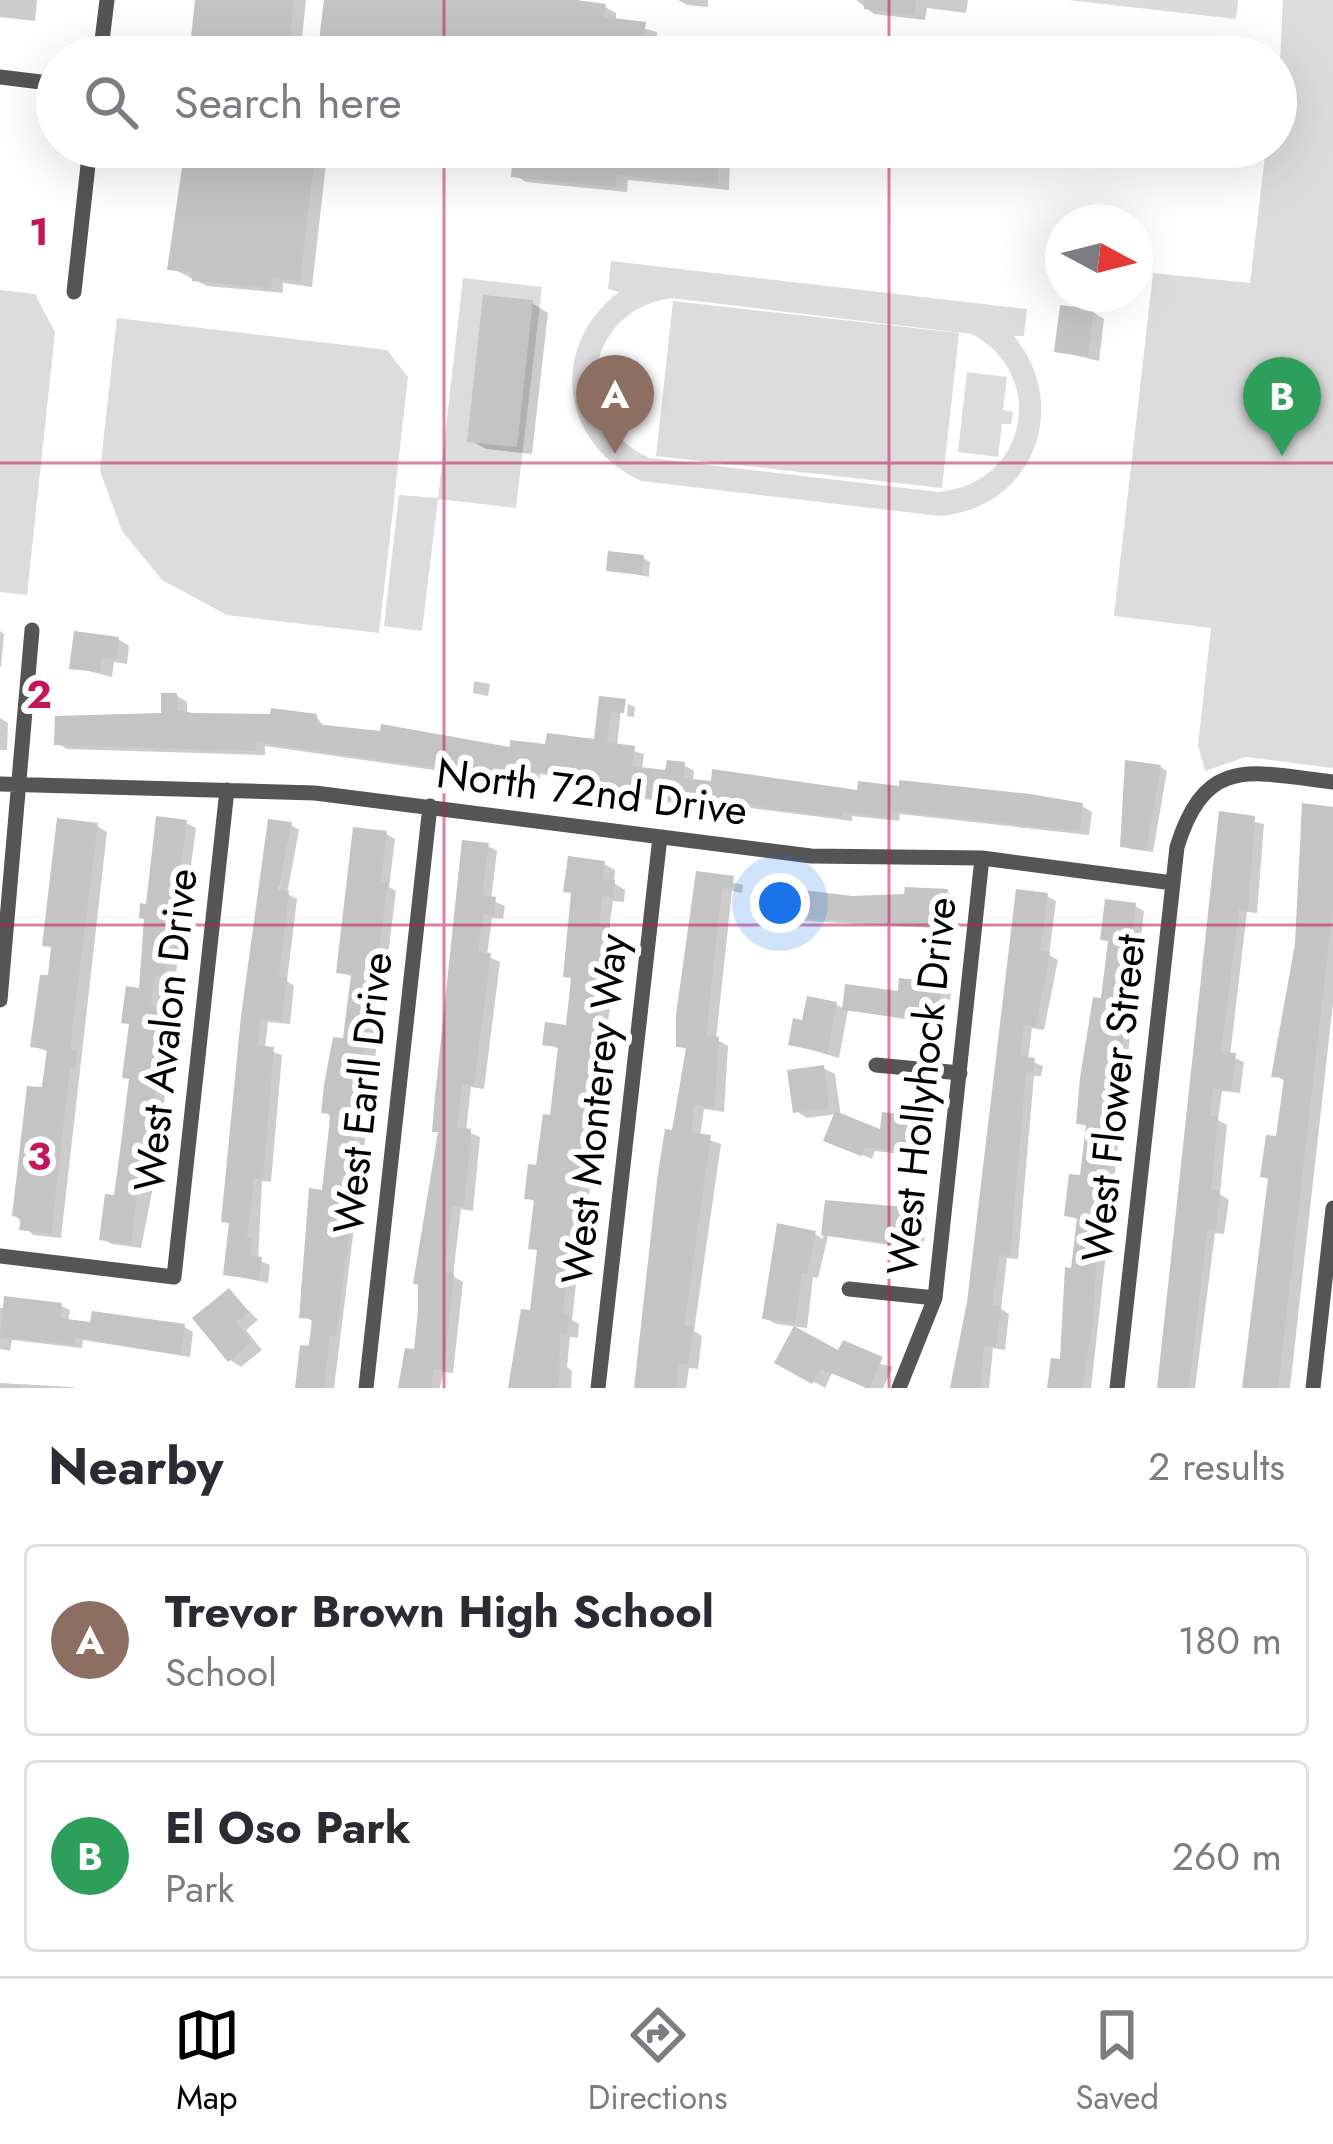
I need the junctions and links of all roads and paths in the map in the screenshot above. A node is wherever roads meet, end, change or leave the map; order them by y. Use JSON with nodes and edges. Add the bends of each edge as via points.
{"nodes":[{"id":1,"x":106,"y":0,"type":"edge"},
{"id":2,"x":102,"y":36,"type":"edge"},
{"id":3,"x":0,"y":77,"type":"edge"},
{"id":4,"x":36,"y":81,"type":"edge"},
{"id":5,"x":88,"y":168,"type":"edge"},
{"id":6,"x":74,"y":292,"type":"dead end"},
{"id":7,"x":32,"y":630,"type":"dead end"},
{"id":8,"x":1333,"y":782,"type":"edge"},
{"id":9,"x":0,"y":784,"type":"edge"},
{"id":10,"x":22,"y":785,"type":"junction"},
{"id":11,"x":227,"y":790,"type":"junction"},
{"id":12,"x":430,"y":806,"type":"junction"},
{"id":13,"x":660,"y":837,"type":"junction"},
{"id":14,"x":982,"y":858,"type":"junction"},
{"id":15,"x":1174,"y":883,"type":"junction"},
{"id":16,"x":0,"y":1000,"type":"edge"},
{"id":17,"x":876,"y":1065,"type":"dead end"},
{"id":18,"x":960,"y":1073,"type":"junction"},
{"id":19,"x":1333,"y":1208,"type":"edge"},
{"id":20,"x":0,"y":1256,"type":"edge"},
{"id":21,"x":849,"y":1289,"type":"dead end"},
{"id":22,"x":935,"y":1298,"type":"junction"},
{"id":23,"x":366,"y":1388,"type":"edge"},
{"id":24,"x":598,"y":1388,"type":"edge"},
{"id":25,"x":899,"y":1388,"type":"edge"},
{"id":26,"x":1117,"y":1388,"type":"edge"},
{"id":27,"x":1313,"y":1388,"type":"edge"}],
"edges":[{"from":1,"to":2,"type":"street"},
{"from":3,"to":4,"type":"street"},
{"from":5,"to":6,"type":"street"},
{"from":7,"to":10,"type":"street"},
{"from":8,"to":15,"type":"street","name":"West Flower Street","via":[[1239,772],[1208,786],[1186,817]]},
{"from":9,"to":10,"type":"street","name":"North 72nd Drive"},
{"from":10,"to":11,"type":"street","name":"North 72nd Drive"},
{"from":10,"to":16,"type":"street"},
{"from":11,"to":12,"type":"street","name":"North 72nd Drive"},
{"from":11,"to":20,"type":"street","name":"West Avalon Drive","via":[[174,1277]]},
{"from":12,"to":13,"type":"street","name":"North 72nd Drive"},
{"from":12,"to":23,"type":"street","name":"West Earll Drive"},
{"from":13,"to":14,"type":"street","name":"North 72nd Drive","via":[[812,856]]},
{"from":13,"to":24,"type":"street","name":"West Monterey Way"},
{"from":14,"to":15,"type":"street","name":"North 72nd Drive"},
{"from":14,"to":18,"type":"street","name":"West Hollyhock Drive"},
{"from":15,"to":26,"type":"street","name":"West Flower Street"},
{"from":17,"to":18,"type":"street"},
{"from":18,"to":22,"type":"street","name":"West Hollyhock Drive"},
{"from":19,"to":27,"type":"street"},
{"from":21,"to":22,"type":"street"},
{"from":22,"to":25,"type":"street","name":"West Hollyhock Drive"}]}
